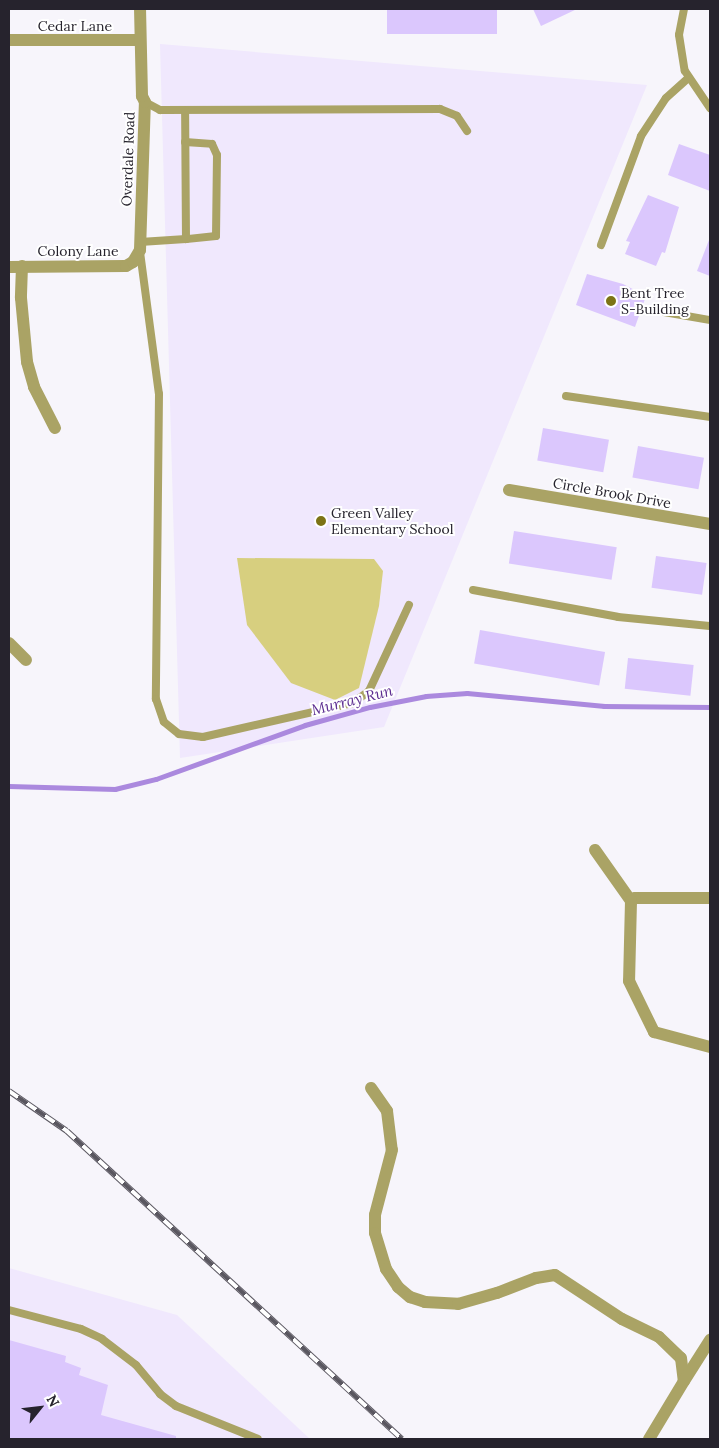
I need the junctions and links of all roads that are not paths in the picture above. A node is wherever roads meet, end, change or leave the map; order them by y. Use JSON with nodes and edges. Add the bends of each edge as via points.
{"nodes":[{"id":1,"x":140,"y":9,"type":"edge"},
{"id":2,"x":684,"y":9,"type":"edge"},
{"id":3,"x":9,"y":40,"type":"edge"},
{"id":4,"x":140,"y":40,"type":"junction"},
{"id":5,"x":688,"y":78,"type":"junction"},
{"id":6,"x":145,"y":102,"type":"junction"},
{"id":7,"x":710,"y":108,"type":"edge"},
{"id":8,"x":185,"y":110,"type":"junction"},
{"id":9,"x":467,"y":131,"type":"dead end"},
{"id":10,"x":185,"y":142,"type":"junction"},
{"id":11,"x":186,"y":239,"type":"junction"},
{"id":12,"x":601,"y":245,"type":"dead end"},
{"id":13,"x":140,"y":246,"type":"junction"},
{"id":14,"x":15,"y":266,"type":"edge"},
{"id":15,"x":664,"y":312,"type":"dead end"},
{"id":16,"x":710,"y":320,"type":"edge"},
{"id":17,"x":566,"y":396,"type":"dead end"},
{"id":18,"x":710,"y":417,"type":"edge"},
{"id":19,"x":55,"y":428,"type":"dead end"},
{"id":20,"x":509,"y":490,"type":"dead end"},
{"id":21,"x":710,"y":524,"type":"edge"},
{"id":22,"x":473,"y":590,"type":"dead end"},
{"id":23,"x":409,"y":604,"type":"dead end"},
{"id":24,"x":710,"y":626,"type":"edge"},
{"id":25,"x":9,"y":643,"type":"edge"},
{"id":26,"x":26,"y":660,"type":"dead end"},
{"id":27,"x":595,"y":850,"type":"dead end"},
{"id":28,"x":710,"y":898,"type":"edge"},
{"id":29,"x":631,"y":902,"type":"junction"},
{"id":30,"x":710,"y":1046,"type":"edge"},
{"id":31,"x":371,"y":1088,"type":"dead end"},
{"id":32,"x":9,"y":1310,"type":"edge"},
{"id":33,"x":710,"y":1340,"type":"edge"},
{"id":34,"x":684,"y":1381,"type":"junction"},
{"id":35,"x":258,"y":1439,"type":"edge"},
{"id":36,"x":649,"y":1439,"type":"edge"}],
"edges":[{"from":1,"to":4,"type":"street","name":"Overdale Road"},
{"from":2,"to":5,"type":"lane","via":[[679,35]]},
{"from":3,"to":4,"type":"street","name":"Cedar Lane"},
{"from":4,"to":6,"type":"street","name":"Overdale Road","via":[[142,96]]},
{"from":5,"to":7,"type":"lane"},
{"from":5,"to":12,"type":"lane","via":[[666,98],[645,129]]},
{"from":6,"to":8,"type":"lane","via":[[160,110]]},
{"from":6,"to":13,"type":"street","name":"Overdale Road"},
{"from":8,"to":9,"type":"lane","via":[[440,109],[457,116]]},
{"from":8,"to":10,"type":"lane"},
{"from":10,"to":11,"type":"lane"},
{"from":10,"to":11,"type":"lane","via":[[212,144],[217,156],[216,236]]},
{"from":11,"to":13,"type":"lane"},
{"from":13,"to":14,"type":"street","name":"Colony Lane","via":[[133,262],[126,266]]},
{"from":13,"to":23,"type":"lane","via":[[159,394],[156,698],[164,722],[179,734],[203,737],[353,703],[369,691]]},
{"from":14,"to":19,"type":"street","via":[[27,362],[34,387]]},
{"from":15,"to":16,"type":"lane"},
{"from":17,"to":18,"type":"lane"},
{"from":20,"to":21,"type":"street","name":"Circle Brook Drive"},
{"from":22,"to":24,"type":"lane","via":[[618,617]]},
{"from":25,"to":26,"type":"street"},
{"from":27,"to":29,"type":"street"},
{"from":28,"to":29,"type":"street","via":[[635,898]]},
{"from":29,"to":30,"type":"street","via":[[629,981],[635,998],[654,1032]]},
{"from":31,"to":34,"type":"street","via":[[387,1111],[392,1150],[375,1215],[375,1233],[382,1261],[398,1287],[410,1297],[425,1302],[458,1304],[497,1294],[536,1278],[555,1275],[672,1347],[681,1358]]},
{"from":32,"to":35,"type":"lane","via":[[81,1329],[136,1365],[160,1394],[176,1406]]},
{"from":33,"to":34,"type":"street"},
{"from":34,"to":36,"type":"street"}]}
